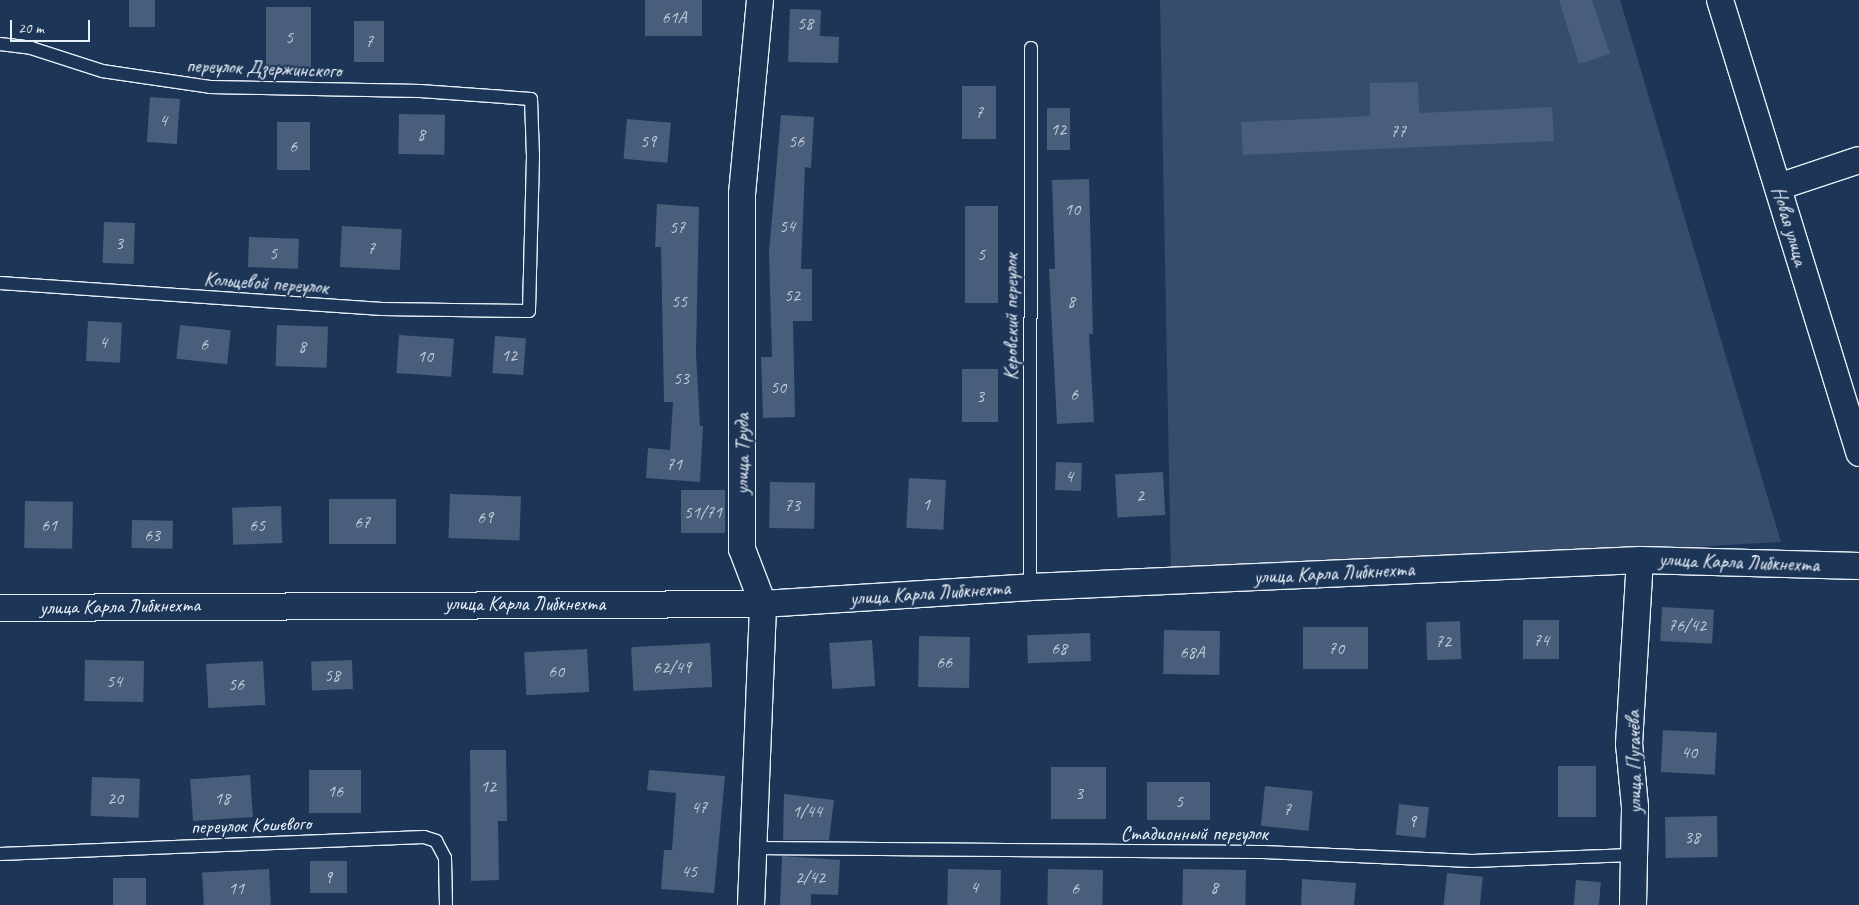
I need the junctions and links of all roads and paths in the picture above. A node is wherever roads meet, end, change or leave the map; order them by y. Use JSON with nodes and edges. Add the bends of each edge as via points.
{"nodes":[{"id":1,"x":760,"y":0,"type":"edge"},
{"id":2,"x":1720,"y":0,"type":"edge"},
{"id":3,"x":0,"y":44,"type":"edge"},
{"id":4,"x":1031,"y":48,"type":"dead end"},
{"id":5,"x":1859,"y":160,"type":"edge"},
{"id":6,"x":1778,"y":187,"type":"junction"},
{"id":7,"x":0,"y":283,"type":"edge"},
{"id":8,"x":529,"y":311,"type":"joint"},
{"id":9,"x":1859,"y":453,"type":"edge"},
{"id":10,"x":1640,"y":560,"type":"junction"},
{"id":11,"x":1859,"y":566,"type":"edge"},
{"id":12,"x":1030,"y":587,"type":"junction"},
{"id":13,"x":763,"y":604,"type":"junction"},
{"id":14,"x":0,"y":608,"type":"edge"},
{"id":15,"x":754,"y":848,"type":"junction"},
{"id":16,"x":0,"y":854,"type":"edge"},
{"id":17,"x":1633,"y":855,"type":"junction"},
{"id":18,"x":446,"y":905,"type":"edge"},
{"id":19,"x":751,"y":905,"type":"edge"},
{"id":20,"x":1633,"y":905,"type":"edge"}],
"edges":[{"from":1,"to":13,"type":"street","name":"улица Труда","via":[[742,194],[742,549]]},
{"from":2,"to":6,"type":"street","name":"Новая улица"},
{"from":3,"to":8,"type":"lane","name":"переулок Дзержинского","via":[[31,48],[102,71],[210,87],[420,91],[531,100]]},
{"from":4,"to":12,"type":"lane","name":"Керовский переулок"},
{"from":5,"to":6,"type":"street"},
{"from":6,"to":9,"type":"street","name":"Новая улица"},
{"from":7,"to":8,"type":"lane","name":"Кольцевой переулок","via":[[342,307]]},
{"from":10,"to":11,"type":"street","name":"улица Карла Либкнехта"},
{"from":10,"to":12,"type":"street","name":"улица Карла Либкнехта"},
{"from":10,"to":17,"type":"street","name":"улица Пугачёва","via":[[1629,736],[1635,776]]},
{"from":12,"to":13,"type":"street","name":"улица Карла Либкнехта"},
{"from":13,"to":14,"type":"street","name":"улица Карла Либкнехта"},
{"from":13,"to":15,"type":"street","name":"улица Труда"},
{"from":15,"to":17,"type":"lane","name":"Стадионный переулок","via":[[1263,852],[1480,861]]},
{"from":15,"to":19,"type":"street","name":"улица Труда"},
{"from":16,"to":18,"type":"lane","name":"переулок Кошевого","via":[[424,837],[436,841],[445,858]]},
{"from":17,"to":20,"type":"street","name":"улица Пугачёва"}]}
